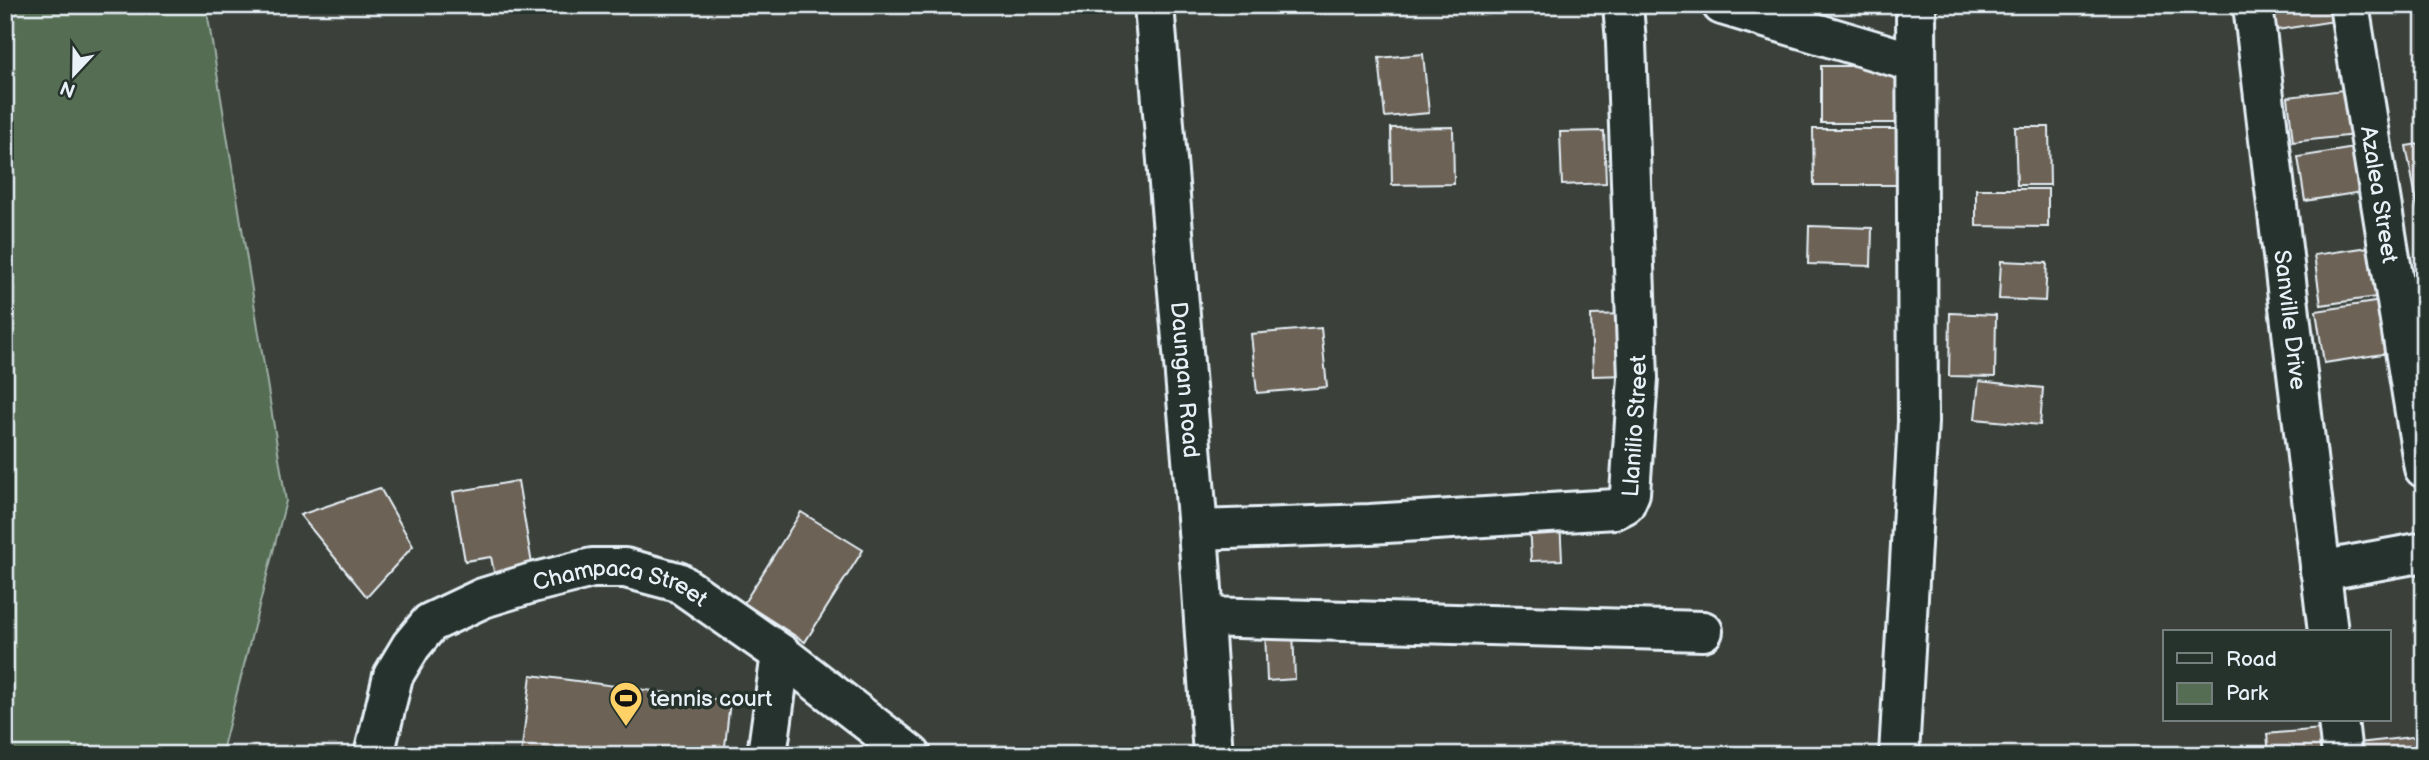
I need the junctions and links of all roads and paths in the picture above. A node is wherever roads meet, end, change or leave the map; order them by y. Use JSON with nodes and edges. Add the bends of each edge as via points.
{"nodes":[{"id":1,"x":1154,"y":5,"type":"edge"},
{"id":2,"x":1623,"y":5,"type":"edge"},
{"id":3,"x":1722,"y":5,"type":"edge"},
{"id":4,"x":1916,"y":5,"type":"edge"},
{"id":5,"x":2253,"y":5,"type":"edge"},
{"id":6,"x":2349,"y":5,"type":"edge"},
{"id":7,"x":1916,"y":63,"type":"junction"},
{"id":8,"x":2424,"y":468,"type":"edge"},
{"id":9,"x":1198,"y":530,"type":"junction"},
{"id":10,"x":2424,"y":552,"type":"edge"},
{"id":11,"x":2320,"y":571,"type":"junction"},
{"id":12,"x":1204,"y":617,"type":"junction"},
{"id":13,"x":2328,"y":630,"type":"edge"},
{"id":14,"x":1703,"y":631,"type":"dead end"},
{"id":15,"x":780,"y":654,"type":"junction"},
{"id":16,"x":2338,"y":722,"type":"edge"},
{"id":17,"x":374,"y":755,"type":"edge"},
{"id":18,"x":767,"y":755,"type":"edge"},
{"id":19,"x":911,"y":755,"type":"edge"},
{"id":20,"x":1213,"y":755,"type":"edge"},
{"id":21,"x":1899,"y":755,"type":"edge"},
{"id":22,"x":2342,"y":755,"type":"edge"}],
"edges":[{"from":1,"to":9,"type":"street","name":"Daungan Road"},
{"from":2,"to":9,"type":"street","name":"Llanilio Street","via":[[1638,378],[1630,493],[1625,504],[1615,509],[1370,524]]},
{"from":3,"to":7,"type":"street"},
{"from":4,"to":7,"type":"street"},
{"from":5,"to":11,"type":"street","name":"Sanville Drive"},
{"from":6,"to":8,"type":"street","name":"Azalea Street"},
{"from":7,"to":21,"type":"street","via":[[1918,422]]},
{"from":9,"to":12,"type":"street","name":"Daungan Road"},
{"from":10,"to":11,"type":"street"},
{"from":11,"to":13,"type":"street","name":"Sanville Drive"},
{"from":12,"to":14,"type":"street"},
{"from":12,"to":20,"type":"street","name":"Daungan Road"},
{"from":15,"to":17,"type":"street","name":"Champaca Street","via":[[678,582],[625,568],[592,568],[483,598],[429,623],[393,676]]},
{"from":15,"to":18,"type":"street"},
{"from":15,"to":19,"type":"street","name":"Champaca Street"},
{"from":16,"to":22,"type":"street"}]}
